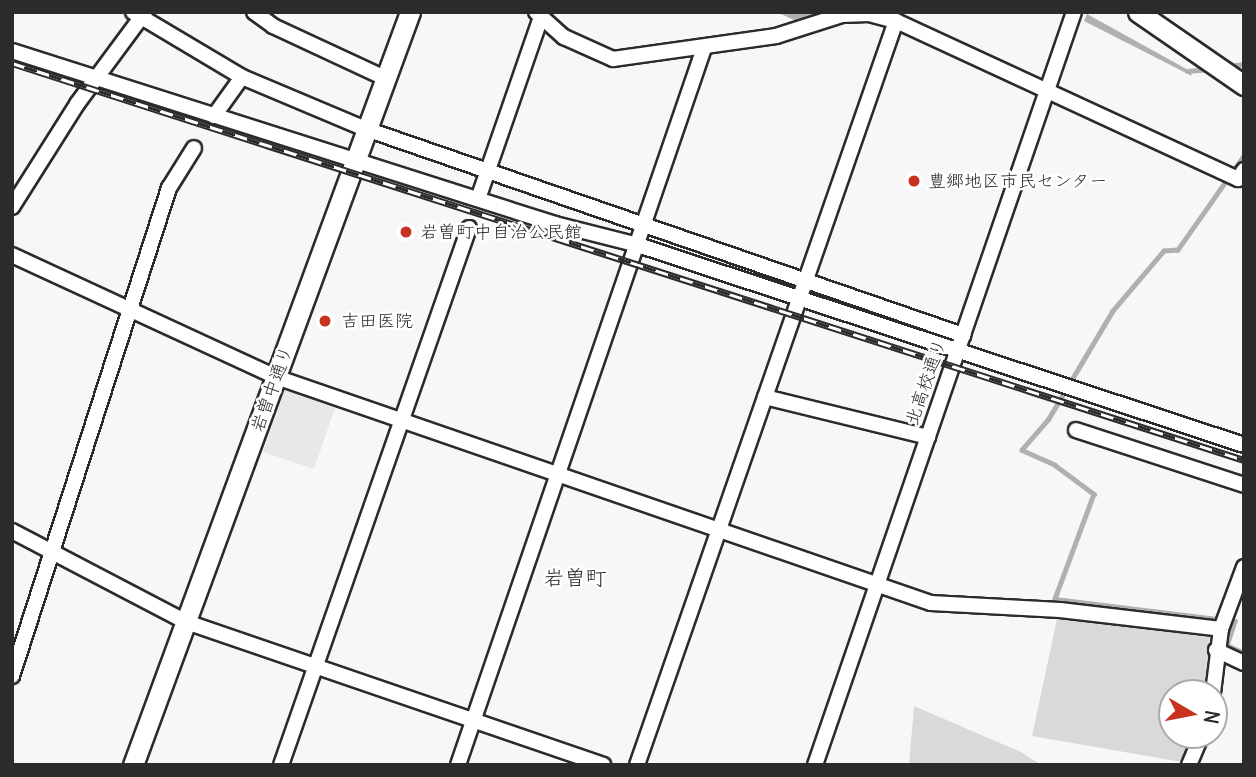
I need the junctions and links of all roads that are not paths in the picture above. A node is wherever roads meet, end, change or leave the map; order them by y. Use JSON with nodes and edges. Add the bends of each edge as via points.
{"nodes":[{"id":1,"x":254,"y":12,"type":"edge"},
{"id":2,"x":410,"y":12,"type":"edge"},
{"id":3,"x":1074,"y":12,"type":"edge"},
{"id":4,"x":1138,"y":12,"type":"edge"},
{"id":5,"x":140,"y":14,"type":"edge"},
{"id":6,"x":539,"y":15,"type":"edge"},
{"id":7,"x":896,"y":21,"type":"junction"},
{"id":8,"x":705,"y":48,"type":"junction"},
{"id":9,"x":12,"y":51,"type":"edge"},
{"id":10,"x":242,"y":77,"type":"junction"},
{"id":11,"x":99,"y":78,"type":"junction"},
{"id":12,"x":385,"y":78,"type":"junction"},
{"id":13,"x":1244,"y":85,"type":"edge"},
{"id":14,"x":1047,"y":90,"type":"junction"},
{"id":15,"x":214,"y":116,"type":"junction"},
{"id":16,"x":366,"y":129,"type":"junction"},
{"id":17,"x":194,"y":148,"type":"dead end"},
{"id":18,"x":355,"y":160,"type":"junction"},
{"id":19,"x":487,"y":170,"type":"junction"},
{"id":20,"x":1244,"y":170,"type":"edge"},
{"id":21,"x":478,"y":199,"type":"junction"},
{"id":22,"x":12,"y":207,"type":"edge"},
{"id":23,"x":645,"y":224,"type":"junction"},
{"id":24,"x":468,"y":228,"type":"dead end"},
{"id":25,"x":638,"y":244,"type":"junction"},
{"id":26,"x":12,"y":254,"type":"edge"},
{"id":27,"x":806,"y":279,"type":"junction"},
{"id":28,"x":799,"y":299,"type":"junction"},
{"id":29,"x":129,"y":309,"type":"junction"},
{"id":30,"x":963,"y":335,"type":"junction"},
{"id":31,"x":957,"y":353,"type":"junction"},
{"id":32,"x":276,"y":377,"type":"junction"},
{"id":33,"x":765,"y":397,"type":"junction"},
{"id":34,"x":401,"y":420,"type":"junction"},
{"id":35,"x":1076,"y":430,"type":"dead end"},
{"id":36,"x":928,"y":437,"type":"junction"},
{"id":37,"x":1244,"y":444,"type":"edge"},
{"id":38,"x":560,"y":474,"type":"junction"},
{"id":39,"x":1244,"y":485,"type":"edge"},
{"id":40,"x":720,"y":527,"type":"junction"},
{"id":41,"x":12,"y":531,"type":"edge"},
{"id":42,"x":53,"y":552,"type":"junction"},
{"id":43,"x":1244,"y":567,"type":"edge"},
{"id":44,"x":878,"y":584,"type":"junction"},
{"id":45,"x":186,"y":622,"type":"junction"},
{"id":46,"x":1221,"y":629,"type":"junction"},
{"id":47,"x":1216,"y":650,"type":"junction"},
{"id":48,"x":1244,"y":663,"type":"edge"},
{"id":49,"x":315,"y":666,"type":"junction"},
{"id":50,"x":12,"y":676,"type":"edge"},
{"id":51,"x":1214,"y":679,"type":"edge"},
{"id":52,"x":474,"y":720,"type":"junction"},
{"id":53,"x":133,"y":765,"type":"edge"},
{"id":54,"x":281,"y":765,"type":"edge"},
{"id":55,"x":458,"y":765,"type":"edge"},
{"id":56,"x":603,"y":765,"type":"edge"},
{"id":57,"x":637,"y":765,"type":"edge"},
{"id":58,"x":815,"y":765,"type":"edge"}],
"edges":[{"from":1,"to":12,"type":"street","via":[[273,26]]},
{"from":2,"to":12,"type":"street","name":"岩曽中通り"},
{"from":3,"to":14,"type":"street","name":"北高校通り"},
{"from":4,"to":13,"type":"street"},
{"from":5,"to":10,"type":"street"},
{"from":5,"to":11,"type":"street"},
{"from":6,"to":8,"type":"street","via":[[576,44],[613,59]]},
{"from":6,"to":19,"type":"street"},
{"from":7,"to":8,"type":"street","via":[[869,14],[842,15],[776,36]]},
{"from":7,"to":14,"type":"street"},
{"from":7,"to":27,"type":"street"},
{"from":8,"to":23,"type":"street"},
{"from":9,"to":11,"type":"street"},
{"from":10,"to":15,"type":"street"},
{"from":10,"to":16,"type":"street"},
{"from":11,"to":15,"type":"street"},
{"from":11,"to":22,"type":"street","via":[[77,104]]},
{"from":12,"to":16,"type":"street","name":"岩曽中通り"},
{"from":14,"to":20,"type":"street","via":[[1238,178]]},
{"from":14,"to":30,"type":"street","name":"北高校通り"},
{"from":15,"to":18,"type":"street"},
{"from":16,"to":18,"type":"street","name":"岩曽中通り"},
{"from":16,"to":19,"type":"street"},
{"from":17,"to":29,"type":"street","via":[[169,188]]},
{"from":18,"to":21,"type":"street"},
{"from":18,"to":32,"type":"street","name":"岩曽中通り"},
{"from":19,"to":21,"type":"street"},
{"from":19,"to":23,"type":"street"},
{"from":21,"to":25,"type":"street"},
{"from":23,"to":25,"type":"street"},
{"from":23,"to":27,"type":"street"},
{"from":24,"to":34,"type":"street"},
{"from":25,"to":28,"type":"street"},
{"from":25,"to":38,"type":"street"},
{"from":26,"to":29,"type":"street"},
{"from":27,"to":28,"type":"street"},
{"from":27,"to":30,"type":"street"},
{"from":28,"to":31,"type":"street"},
{"from":28,"to":33,"type":"street"},
{"from":29,"to":32,"type":"street"},
{"from":29,"to":42,"type":"street"},
{"from":30,"to":31,"type":"street","name":"北高校通り"},
{"from":31,"to":36,"type":"street","name":"北高校通り"},
{"from":31,"to":37,"type":"street"},
{"from":32,"to":34,"type":"street"},
{"from":32,"to":45,"type":"street","name":"岩曽中通り"},
{"from":33,"to":36,"type":"street"},
{"from":33,"to":40,"type":"street"},
{"from":34,"to":38,"type":"street"},
{"from":34,"to":49,"type":"street"},
{"from":35,"to":39,"type":"street"},
{"from":36,"to":44,"type":"street","name":"北高校通り"},
{"from":38,"to":40,"type":"street"},
{"from":38,"to":52,"type":"street"},
{"from":40,"to":44,"type":"street"},
{"from":40,"to":57,"type":"street"},
{"from":41,"to":42,"type":"street"},
{"from":42,"to":45,"type":"street"},
{"from":42,"to":50,"type":"street"},
{"from":43,"to":46,"type":"street"},
{"from":44,"to":46,"type":"street","via":[[931,603],[1060,610]]},
{"from":44,"to":58,"type":"street","name":"北高校通り"},
{"from":45,"to":49,"type":"street"},
{"from":45,"to":53,"type":"street","name":"岩曽中通り"},
{"from":46,"to":47,"type":"street"},
{"from":47,"to":48,"type":"street"},
{"from":47,"to":51,"type":"street"},
{"from":49,"to":52,"type":"street"},
{"from":49,"to":54,"type":"street"},
{"from":52,"to":55,"type":"street"},
{"from":52,"to":56,"type":"street"}]}
